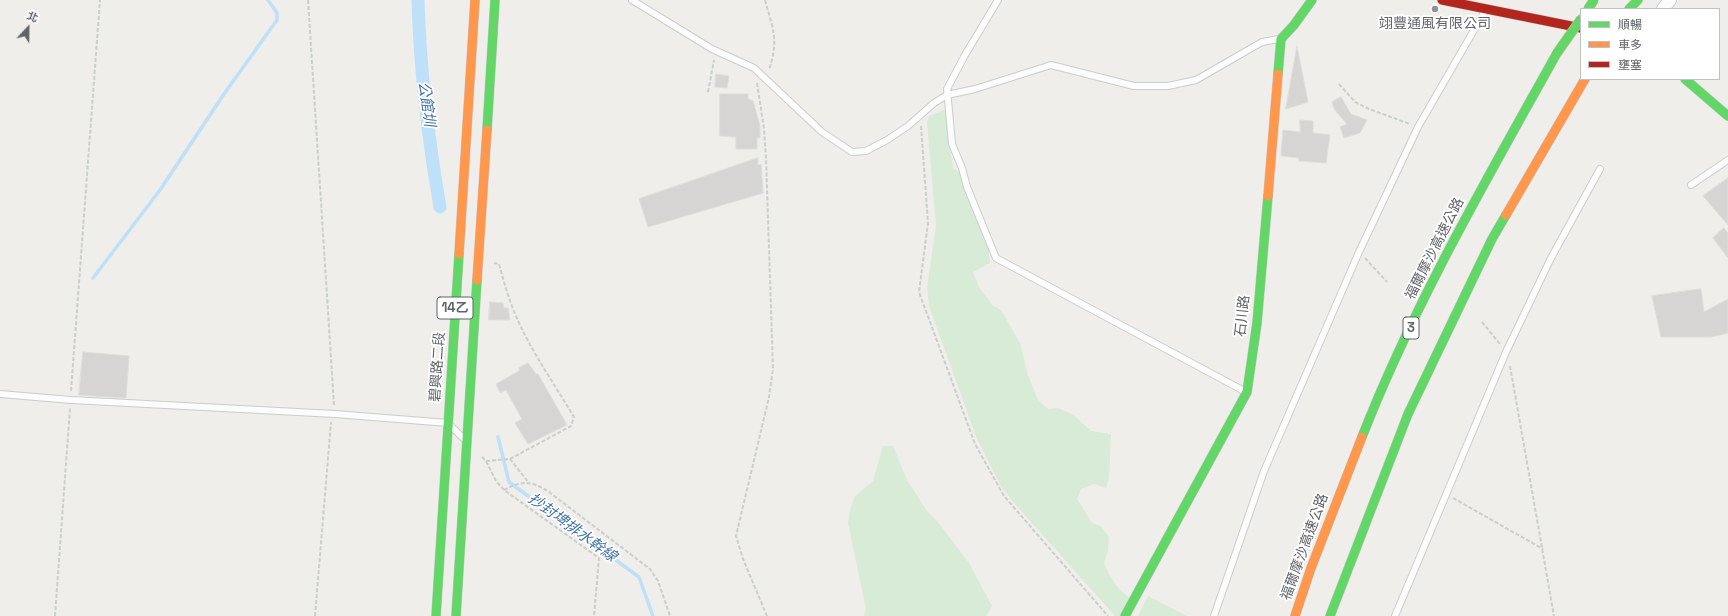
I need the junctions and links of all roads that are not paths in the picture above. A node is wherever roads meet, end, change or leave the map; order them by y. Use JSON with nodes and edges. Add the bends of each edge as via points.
{"nodes":[{"id":1,"x":475,"y":0,"type":"edge"},
{"id":2,"x":495,"y":0,"type":"edge"},
{"id":3,"x":632,"y":0,"type":"edge"},
{"id":4,"x":998,"y":0,"type":"edge"},
{"id":5,"x":1312,"y":0,"type":"edge"},
{"id":6,"x":1442,"y":0,"type":"edge"},
{"id":7,"x":1582,"y":0,"type":"edge"},
{"id":8,"x":1638,"y":0,"type":"edge"},
{"id":9,"x":1670,"y":0,"type":"edge"},
{"id":10,"x":1593,"y":8,"type":"edge"},
{"id":11,"x":1629,"y":8,"type":"edge"},
{"id":12,"x":1664,"y":8,"type":"edge"},
{"id":13,"x":1486,"y":9,"type":"junction"},
{"id":14,"x":1580,"y":20,"type":"edge"},
{"id":15,"x":1580,"y":28,"type":"edge"},
{"id":16,"x":1281,"y":39,"type":"junction"},
{"id":17,"x":1584,"y":80,"type":"edge"},
{"id":18,"x":1686,"y":80,"type":"edge"},
{"id":19,"x":947,"y":95,"type":"junction"},
{"id":20,"x":1728,"y":116,"type":"edge"},
{"id":21,"x":1728,"y":160,"type":"edge"},
{"id":22,"x":1600,"y":168,"type":"dead end"},
{"id":23,"x":1691,"y":185,"type":"dead end"},
{"id":24,"x":1247,"y":392,"type":"junction"},
{"id":25,"x":0,"y":394,"type":"edge"},
{"id":26,"x":448,"y":423,"type":"junction"},
{"id":27,"x":468,"y":442,"type":"junction"},
{"id":28,"x":436,"y":616,"type":"edge"},
{"id":29,"x":456,"y":616,"type":"edge"},
{"id":30,"x":1125,"y":616,"type":"edge"},
{"id":31,"x":1214,"y":616,"type":"edge"},
{"id":32,"x":1295,"y":616,"type":"edge"},
{"id":33,"x":1330,"y":616,"type":"edge"},
{"id":34,"x":1395,"y":616,"type":"edge"}],
"edges":[{"from":1,"to":26,"type":"main road","name":"碧興路二段","number":"14乙"},
{"from":2,"to":27,"type":"main road","number":"14乙"},
{"from":3,"to":19,"type":"lane","via":[[716,50],[754,68],[822,132],[852,152],[866,151],[887,140]]},
{"from":4,"to":19,"type":"lane","via":[[965,55],[947,89]]},
{"from":5,"to":16,"type":"main road"},
{"from":6,"to":13,"type":"main road"},
{"from":7,"to":10,"type":"street"},
{"from":8,"to":11,"type":"main road"},
{"from":9,"to":12,"type":"street"},
{"from":13,"to":15,"type":"main road"},
{"from":13,"to":31,"type":"lane","via":[[1418,127],[1359,252],[1264,471]]},
{"from":14,"to":32,"type":"main road","name":"福爾摩沙高速公路","number":"3","bridge":true,"via":[[1557,53],[1460,230],[1383,384],[1311,568]]},
{"from":16,"to":19,"type":"lane","via":[[1262,42],[1196,80],[1168,86],[1134,86],[1051,65]]},
{"from":16,"to":24,"type":"main road","name":"石川路","via":[[1257,323]]},
{"from":17,"to":33,"type":"main road","via":[[1492,239],[1408,414]]},
{"from":18,"to":20,"type":"main road"},
{"from":19,"to":24,"type":"lane","via":[[952,144],[996,258]]},
{"from":21,"to":23,"type":"lane"},
{"from":22,"to":34,"type":"lane","via":[[1551,258],[1506,352]]},
{"from":24,"to":30,"type":"main road","name":"石川路"},
{"from":25,"to":26,"type":"lane"},
{"from":26,"to":27,"type":"lane"},
{"from":26,"to":28,"type":"main road","name":"碧興路二段","number":"14乙"},
{"from":27,"to":29,"type":"main road","number":"14乙"}]}
